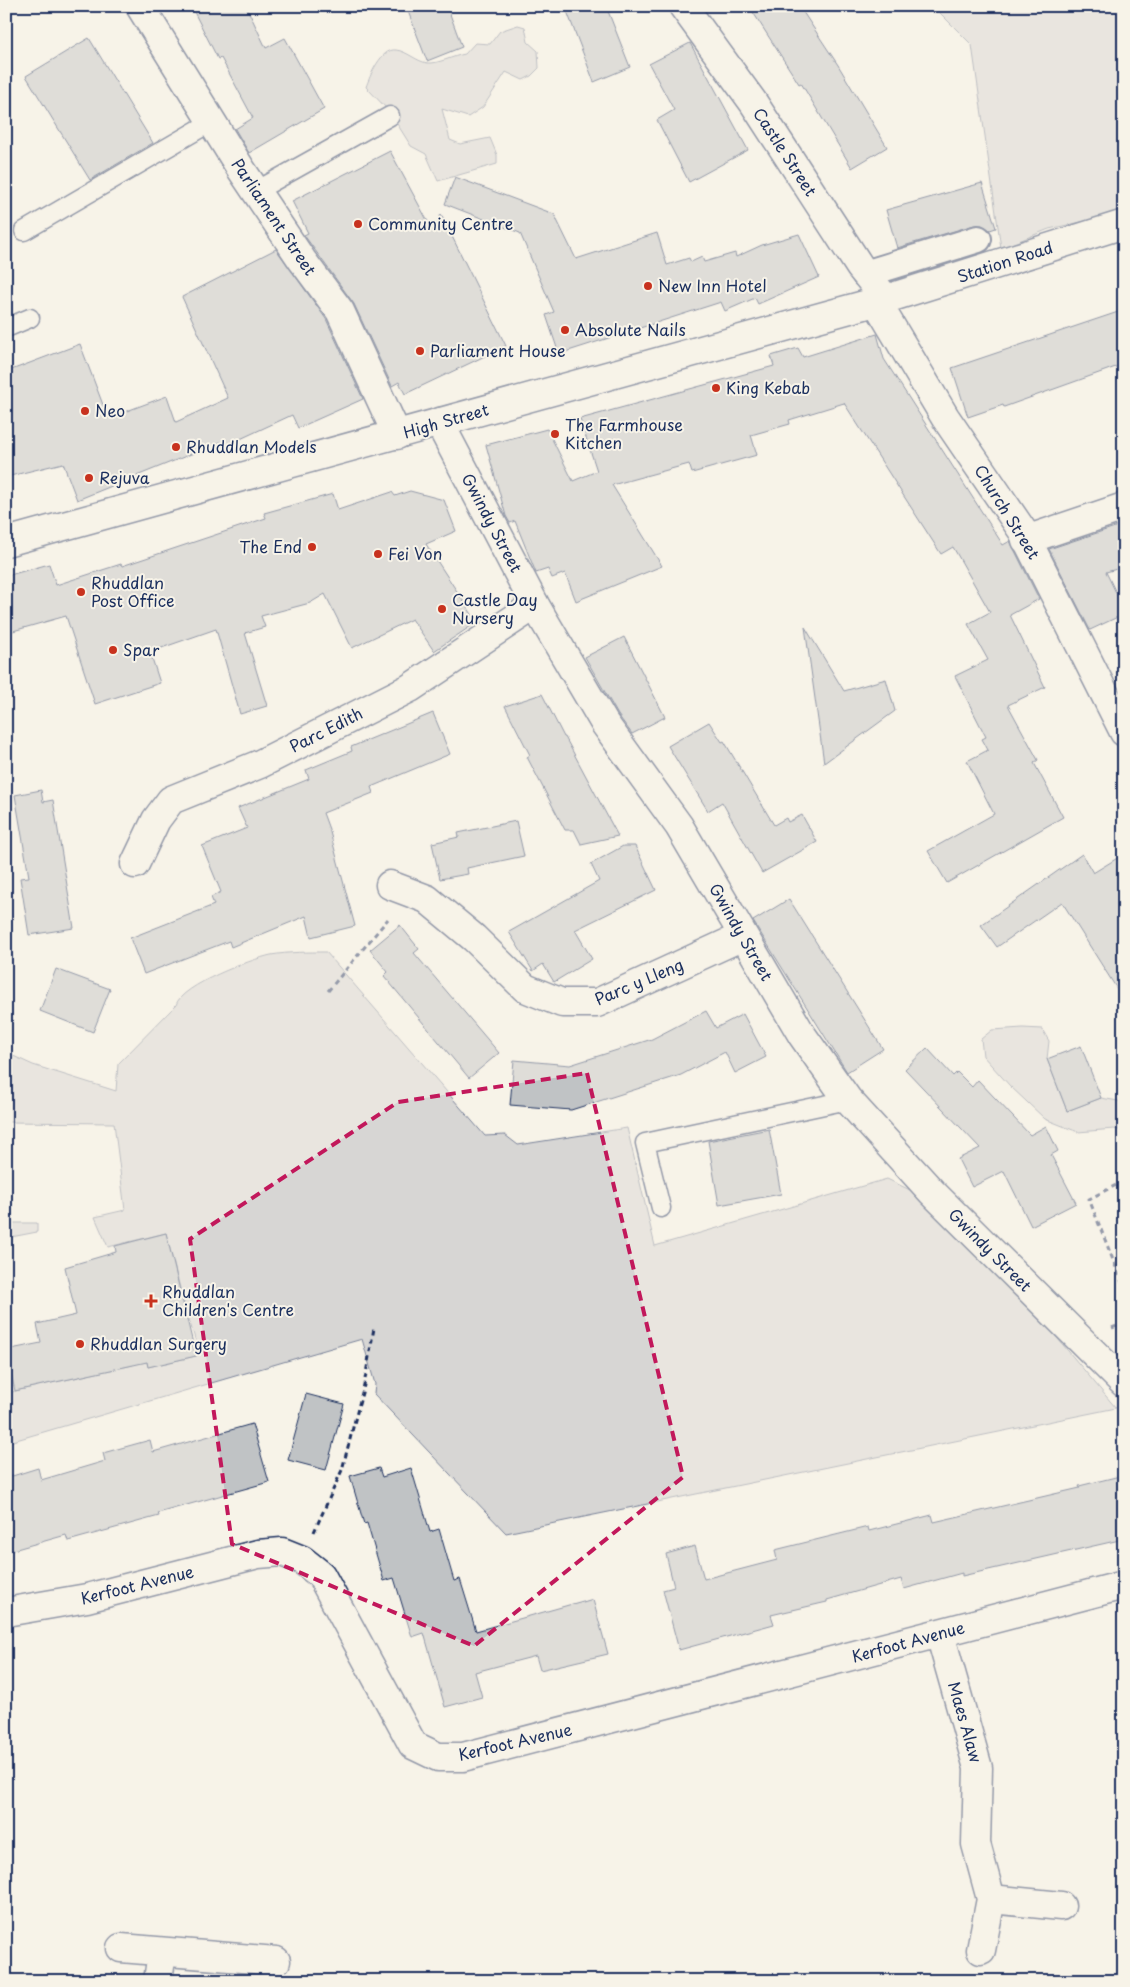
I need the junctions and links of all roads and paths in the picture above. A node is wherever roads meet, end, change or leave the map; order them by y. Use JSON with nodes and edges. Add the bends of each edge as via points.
{"nodes":[{"id":1,"x":140,"y":6,"type":"edge"},
{"id":2,"x":683,"y":6,"type":"edge"},
{"id":3,"x":390,"y":116,"type":"dead end"},
{"id":4,"x":211,"y":122,"type":"junction"},
{"id":5,"x":256,"y":191,"type":"junction"},
{"id":6,"x":1124,"y":224,"type":"edge"},
{"id":7,"x":24,"y":231,"type":"dead end"},
{"id":8,"x":978,"y":240,"type":"dead end"},
{"id":9,"x":865,"y":274,"type":"junction"},
{"id":10,"x":881,"y":300,"type":"junction"},
{"id":11,"x":30,"y":318,"type":"dead end"},
{"id":12,"x":6,"y":328,"type":"edge"},
{"id":13,"x":439,"y":422,"type":"junction"},
{"id":14,"x":397,"y":435,"type":"junction"},
{"id":15,"x":1124,"y":507,"type":"edge"},
{"id":16,"x":1026,"y":540,"type":"junction"},
{"id":17,"x":6,"y":542,"type":"edge"},
{"id":18,"x":535,"y":605,"type":"junction"},
{"id":19,"x":1124,"y":732,"type":"edge"},
{"id":20,"x":135,"y":864,"type":"dead end"},
{"id":21,"x":390,"y":885,"type":"joint"},
{"id":22,"x":743,"y":936,"type":"junction"},
{"id":23,"x":328,"y":991,"type":"dead end"},
{"id":24,"x":848,"y":1100,"type":"junction"},
{"id":25,"x":1124,"y":1181,"type":"edge"},
{"id":26,"x":661,"y":1208,"type":"dead end"},
{"id":27,"x":1124,"y":1288,"type":"edge"},
{"id":28,"x":374,"y":1328,"type":"dead end"},
{"id":29,"x":1124,"y":1383,"type":"edge"},
{"id":30,"x":302,"y":1560,"type":"junction"},
{"id":31,"x":1124,"y":1585,"type":"edge"},
{"id":32,"x":6,"y":1612,"type":"edge"},
{"id":33,"x":940,"y":1634,"type":"junction"},
{"id":34,"x":991,"y":1899,"type":"junction"},
{"id":35,"x":1061,"y":1906,"type":"dead end"},
{"id":36,"x":121,"y":1948,"type":"dead end"},
{"id":37,"x":981,"y":1950,"type":"dead end"},
{"id":38,"x":162,"y":1952,"type":"junction"},
{"id":39,"x":276,"y":1961,"type":"dead end"},
{"id":40,"x":158,"y":1981,"type":"edge"}],
"edges":[{"from":1,"to":4,"type":"street","name":"Parliament Street"},
{"from":2,"to":9,"type":"street","name":"Castle Street","via":[[752,102]]},
{"from":3,"to":5,"type":"lane"},
{"from":4,"to":5,"type":"street","name":"Parliament Street"},
{"from":4,"to":7,"type":"lane"},
{"from":5,"to":14,"type":"street","name":"Parliament Street","via":[[340,311]]},
{"from":6,"to":10,"type":"street","name":"Station Road"},
{"from":8,"to":9,"type":"street"},
{"from":9,"to":10,"type":"street","name":"Castle Street"},
{"from":10,"to":13,"type":"street","name":"High Street"},
{"from":10,"to":16,"type":"street","name":"Church Street","via":[[945,417]]},
{"from":11,"to":12,"type":"lane"},
{"from":13,"to":14,"type":"street","name":"High Street"},
{"from":13,"to":18,"type":"street","name":"Gwindy Street"},
{"from":14,"to":17,"type":"street","name":"High Street"},
{"from":15,"to":16,"type":"street"},
{"from":16,"to":19,"type":"street","name":"Church Street"},
{"from":18,"to":20,"type":"street","name":"Parc Edith","via":[[410,688],[260,764],[171,800],[156,820]]},
{"from":18,"to":22,"type":"street","name":"Gwindy Street","via":[[605,724],[679,826]]},
{"from":21,"to":22,"type":"street","name":"Parc y Lleng","via":[[427,899],[474,938],[525,988],[562,1004],[597,1003]]},
{"from":21,"to":23,"type":"path","via":[[401,909],[386,920]]},
{"from":22,"to":24,"type":"street","name":"Gwindy Street","via":[[802,1035]]},
{"from":24,"to":26,"type":"lane","via":[[645,1143]]},
{"from":24,"to":29,"type":"street","name":"Gwindy Street","via":[[932,1192]]},
{"from":25,"to":27,"type":"path","via":[[1089,1199]]},
{"from":28,"to":30,"type":"path","via":[[364,1385],[342,1470]]},
{"from":30,"to":32,"type":"street","name":"Kerfoot Avenue","via":[[282,1552],[258,1554],[88,1598]]},
{"from":30,"to":33,"type":"street","name":"Kerfoot Avenue","via":[[320,1575],[413,1745],[438,1757],[463,1757]]},
{"from":31,"to":33,"type":"street","name":"Kerfoot Avenue"},
{"from":33,"to":34,"type":"street","name":"Maes Alaw","via":[[978,1768],[976,1844]]},
{"from":34,"to":35,"type":"street"},
{"from":34,"to":37,"type":"street","name":"Maes Alaw"},
{"from":36,"to":38,"type":"street"},
{"from":38,"to":39,"type":"street"},
{"from":38,"to":40,"type":"street"}]}
